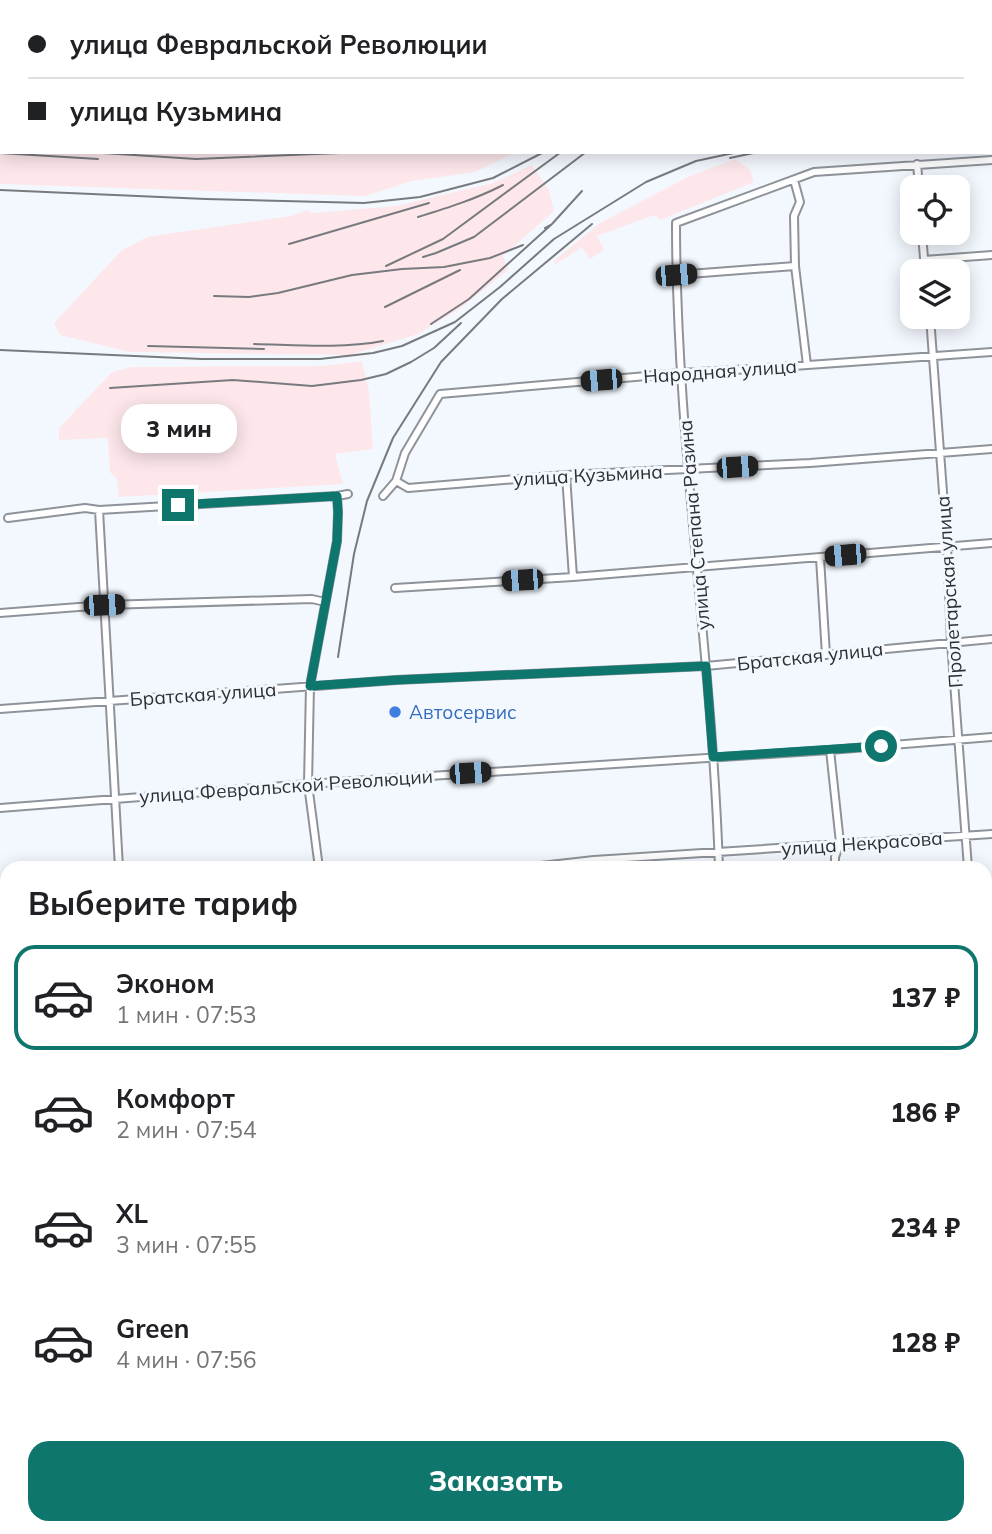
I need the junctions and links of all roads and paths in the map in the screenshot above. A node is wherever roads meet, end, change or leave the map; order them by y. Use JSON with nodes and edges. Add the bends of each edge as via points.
{"nodes":[{"id":1,"x":992,"y":160,"type":"edge"},
{"id":2,"x":917,"y":164,"type":"junction"},
{"id":3,"x":918,"y":175,"type":"edge"},
{"id":4,"x":794,"y":180,"type":"junction"},
{"id":5,"x":992,"y":255,"type":"edge"},
{"id":6,"x":938,"y":259,"type":"edge"},
{"id":7,"x":795,"y":266,"type":"junction"},
{"id":8,"x":676,"y":275,"type":"junction"},
{"id":9,"x":931,"y":329,"type":"edge"},
{"id":10,"x":992,"y":352,"type":"edge"},
{"id":11,"x":933,"y":356,"type":"junction"},
{"id":12,"x":807,"y":365,"type":"junction"},
{"id":13,"x":681,"y":373,"type":"junction"},
{"id":14,"x":992,"y":449,"type":"edge"},
{"id":15,"x":939,"y":452,"type":"junction"},
{"id":16,"x":688,"y":470,"type":"junction"},
{"id":17,"x":565,"y":475,"type":"junction"},
{"id":18,"x":396,"y":481,"type":"junction"},
{"id":19,"x":348,"y":494,"type":"dead end"},
{"id":20,"x":337,"y":496,"type":"junction"},
{"id":21,"x":383,"y":496,"type":"dead end"},
{"id":22,"x":99,"y":510,"type":"junction"},
{"id":23,"x":8,"y":518,"type":"dead end"},
{"id":24,"x":992,"y":543,"type":"edge"},
{"id":25,"x":947,"y":546,"type":"junction"},
{"id":26,"x":820,"y":558,"type":"junction"},
{"id":27,"x":697,"y":566,"type":"junction"},
{"id":28,"x":573,"y":577,"type":"junction"},
{"id":29,"x":395,"y":588,"type":"dead end"},
{"id":30,"x":326,"y":602,"type":"junction"},
{"id":31,"x":104,"y":605,"type":"junction"},
{"id":32,"x":0,"y":613,"type":"edge"},
{"id":33,"x":992,"y":639,"type":"edge"},
{"id":34,"x":951,"y":642,"type":"junction"},
{"id":35,"x":826,"y":655,"type":"junction"},
{"id":36,"x":706,"y":666,"type":"junction"},
{"id":37,"x":310,"y":686,"type":"junction"},
{"id":38,"x":110,"y":701,"type":"junction"},
{"id":39,"x":0,"y":709,"type":"edge"},
{"id":40,"x":992,"y":737,"type":"edge"},
{"id":41,"x":959,"y":740,"type":"junction"},
{"id":42,"x":830,"y":750,"type":"junction"},
{"id":43,"x":713,"y":757,"type":"junction"},
{"id":44,"x":308,"y":784,"type":"junction"},
{"id":45,"x":114,"y":799,"type":"junction"},
{"id":46,"x":0,"y":808,"type":"edge"},
{"id":47,"x":992,"y":834,"type":"edge"},
{"id":48,"x":966,"y":836,"type":"junction"},
{"id":49,"x":840,"y":843,"type":"junction"},
{"id":50,"x":719,"y":852,"type":"junction"},
{"id":51,"x":118,"y":861,"type":"edge"},
{"id":52,"x":318,"y":861,"type":"edge"},
{"id":53,"x":625,"y":861,"type":"edge"},
{"id":54,"x":719,"y":861,"type":"edge"},
{"id":55,"x":835,"y":861,"type":"edge"},
{"id":56,"x":968,"y":861,"type":"edge"}],
"edges":[{"from":1,"to":2,"type":"street"},
{"from":2,"to":3,"type":"street"},
{"from":2,"to":4,"type":"street","via":[[827,170]]},
{"from":4,"to":7,"type":"street","via":[[800,202],[794,216]]},
{"from":4,"to":8,"type":"street","name":"улица Степана Разина","via":[[676,223]]},
{"from":5,"to":6,"type":"street"},
{"from":7,"to":8,"type":"street"},
{"from":7,"to":12,"type":"street"},
{"from":8,"to":13,"type":"street","name":"улица Степана Разина"},
{"from":9,"to":11,"type":"street","name":"Пролетарская улица"},
{"from":10,"to":11,"type":"street","name":"Народная улица"},
{"from":11,"to":12,"type":"street","name":"Народная улица"},
{"from":11,"to":15,"type":"street","name":"Пролетарская улица"},
{"from":12,"to":13,"type":"street","name":"Народная улица"},
{"from":13,"to":16,"type":"street","name":"улица Степана Разина"},
{"from":13,"to":18,"type":"street","name":"Народная улица","via":[[440,394],[405,453]]},
{"from":14,"to":15,"type":"street","name":"улица Кузьмина"},
{"from":15,"to":16,"type":"street","name":"улица Кузьмина"},
{"from":15,"to":25,"type":"street","name":"Пролетарская улица"},
{"from":16,"to":17,"type":"street","name":"улица Кузьмина"},
{"from":16,"to":27,"type":"street","name":"улица Степана Разина"},
{"from":17,"to":18,"type":"street","name":"улица Кузьмина","via":[[408,488]]},
{"from":17,"to":28,"type":"street"},
{"from":18,"to":21,"type":"street","name":"Народная улица"},
{"from":19,"to":20,"type":"street"},
{"from":20,"to":22,"type":"street"},
{"from":20,"to":30,"type":"street","via":[[337,541]]},
{"from":22,"to":23,"type":"street"},
{"from":22,"to":31,"type":"street"},
{"from":24,"to":25,"type":"street"},
{"from":25,"to":26,"type":"street"},
{"from":25,"to":34,"type":"street","name":"Пролетарская улица"},
{"from":26,"to":27,"type":"street"},
{"from":26,"to":35,"type":"street"},
{"from":27,"to":28,"type":"street"},
{"from":27,"to":36,"type":"street","name":"улица Степана Разина"},
{"from":28,"to":29,"type":"street"},
{"from":30,"to":31,"type":"street"},
{"from":30,"to":37,"type":"street"},
{"from":31,"to":32,"type":"street"},
{"from":31,"to":38,"type":"street"},
{"from":33,"to":34,"type":"street","name":"Братская улица"},
{"from":34,"to":35,"type":"street","name":"Братская улица"},
{"from":34,"to":41,"type":"street","name":"Пролетарская улица"},
{"from":35,"to":36,"type":"street","name":"Братская улица"},
{"from":36,"to":37,"type":"street","name":"Братская улица"},
{"from":36,"to":43,"type":"street","name":"улица Степана Разина"},
{"from":37,"to":38,"type":"street","name":"Братская улица"},
{"from":37,"to":44,"type":"street"},
{"from":38,"to":39,"type":"street","name":"Братская улица"},
{"from":38,"to":45,"type":"street"},
{"from":40,"to":41,"type":"street","name":"улица Февральской Революции"},
{"from":41,"to":42,"type":"street","name":"улица Февральской Революции"},
{"from":41,"to":48,"type":"street","name":"Пролетарская улица"},
{"from":42,"to":43,"type":"street","name":"улица Февральской Революции"},
{"from":42,"to":49,"type":"street"},
{"from":43,"to":44,"type":"street","name":"улица Февральской Революции"},
{"from":43,"to":50,"type":"street","name":"улица Степана Разина"},
{"from":44,"to":45,"type":"street","name":"улица Февральской Революции"},
{"from":44,"to":52,"type":"street"},
{"from":45,"to":46,"type":"street","name":"улица Февральской Революции"},
{"from":45,"to":51,"type":"street"},
{"from":47,"to":48,"type":"street","name":"улица Некрасова"},
{"from":48,"to":49,"type":"street","name":"улица Некрасова"},
{"from":48,"to":56,"type":"street","name":"Пролетарская улица"},
{"from":49,"to":50,"type":"street","name":"улица Некрасова"},
{"from":49,"to":55,"type":"street"},
{"from":50,"to":53,"type":"street","name":"улица Некрасова"},
{"from":50,"to":54,"type":"street","name":"улица Степана Разина"}]}
